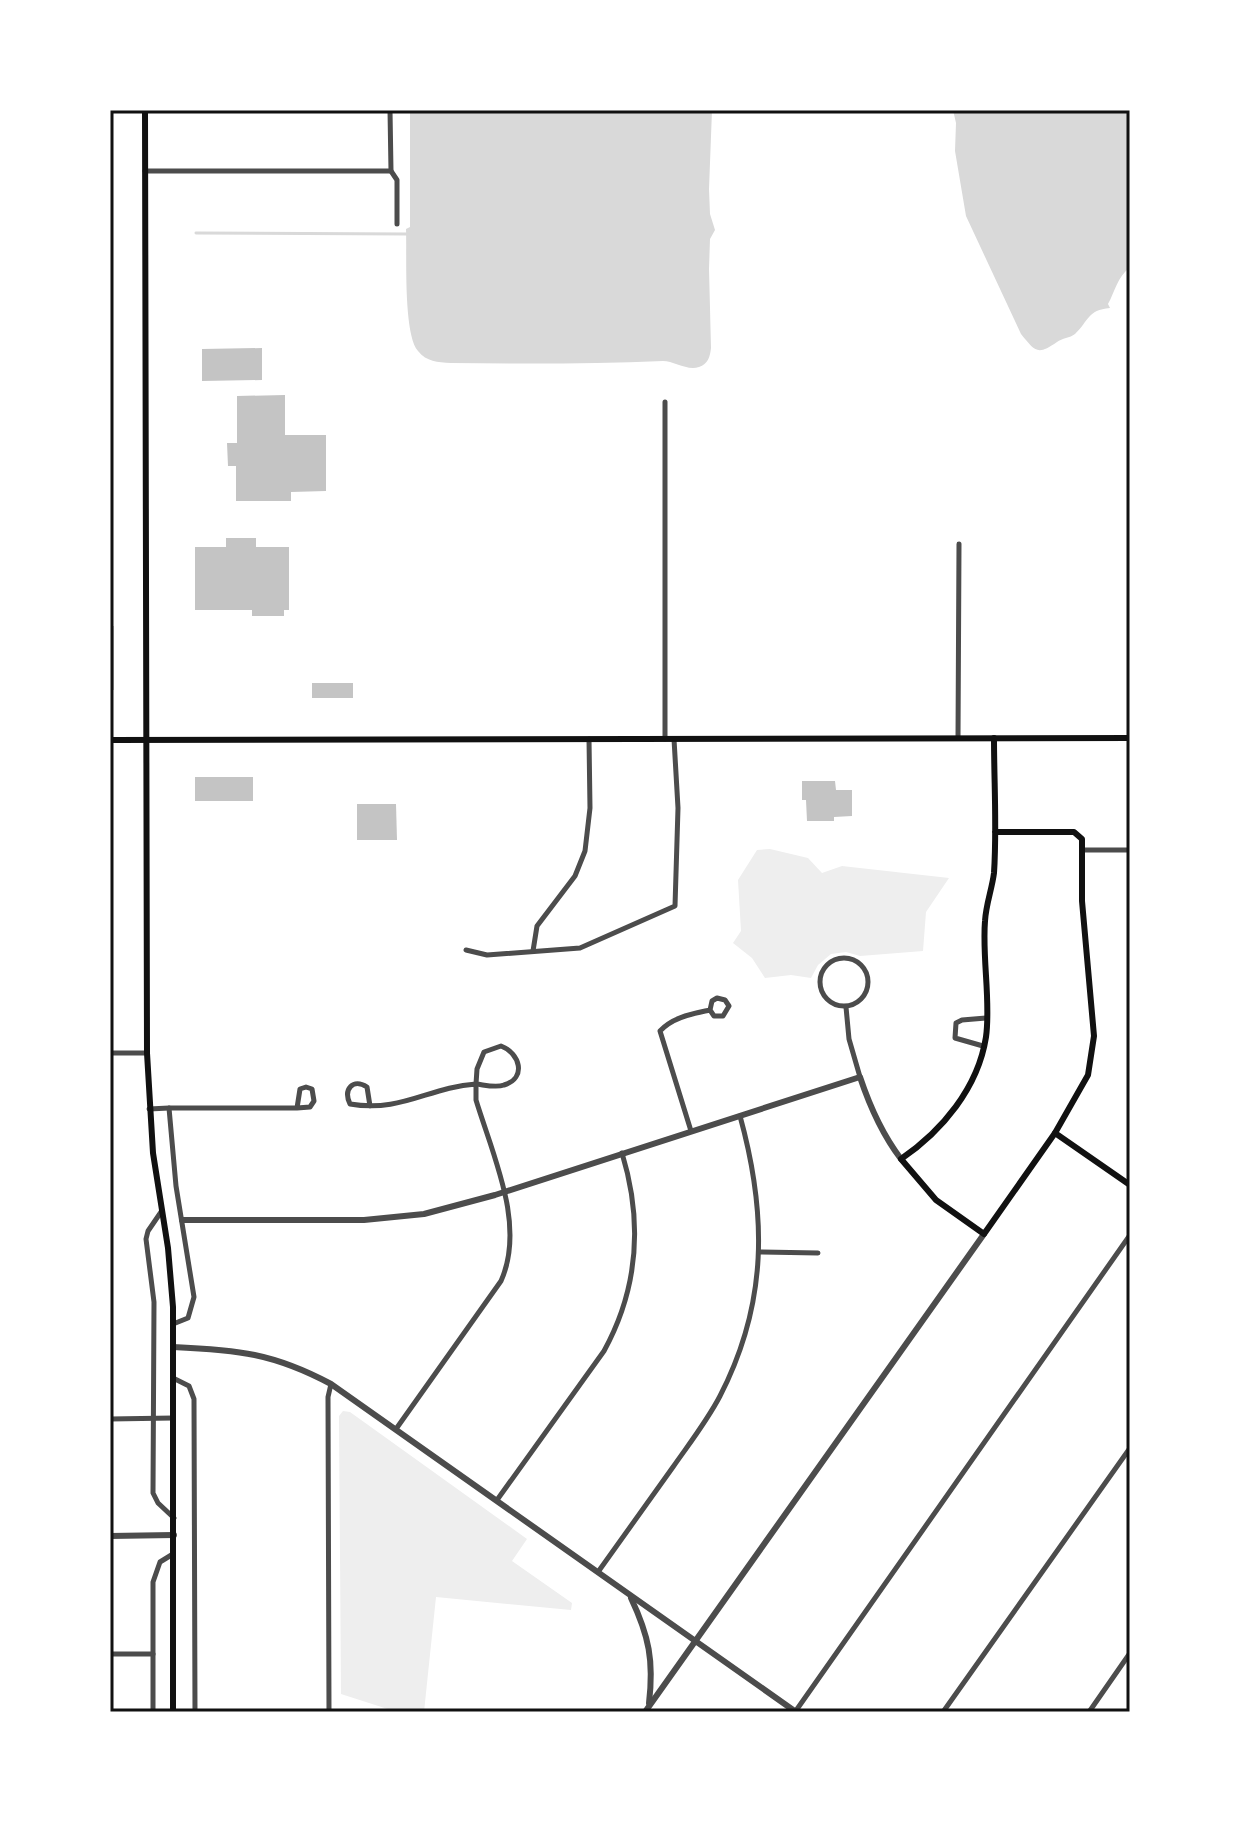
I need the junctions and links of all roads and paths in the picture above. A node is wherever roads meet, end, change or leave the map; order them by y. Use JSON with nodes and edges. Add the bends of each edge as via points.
{"nodes":[{"id":1,"x":145,"y":110,"type":"edge"},
{"id":2,"x":390,"y":110,"type":"edge"},
{"id":3,"x":145,"y":171,"type":"junction"},
{"id":4,"x":391,"y":171,"type":"junction"},
{"id":5,"x":397,"y":224,"type":"dead end"},
{"id":6,"x":665,"y":402,"type":"dead end"},
{"id":7,"x":959,"y":544,"type":"dead end"},
{"id":8,"x":958,"y":738,"type":"junction"},
{"id":9,"x":994,"y":738,"type":"junction"},
{"id":10,"x":1130,"y":738,"type":"edge"},
{"id":11,"x":589,"y":739,"type":"junction"},
{"id":12,"x":665,"y":739,"type":"junction"},
{"id":13,"x":674,"y":739,"type":"junction"},
{"id":14,"x":110,"y":740,"type":"edge"},
{"id":15,"x":148,"y":740,"type":"junction"},
{"id":16,"x":995,"y":832,"type":"junction"},
{"id":17,"x":1083,"y":850,"type":"junction"},
{"id":18,"x":1130,"y":850,"type":"edge"},
{"id":19,"x":466,"y":950,"type":"dead end"},
{"id":20,"x":533,"y":951,"type":"junction"},
{"id":21,"x":846,"y":1007,"type":"junction"},
{"id":22,"x":710,"y":1010,"type":"dead end"},
{"id":23,"x":986,"y":1018,"type":"junction"},
{"id":24,"x":983,"y":1046,"type":"junction"},
{"id":25,"x":110,"y":1053,"type":"edge"},
{"id":26,"x":147,"y":1053,"type":"junction"},
{"id":27,"x":860,"y":1077,"type":"junction"},
{"id":28,"x":476,"y":1084,"type":"junction"},
{"id":29,"x":370,"y":1106,"type":"junction"},
{"id":30,"x":169,"y":1108,"type":"junction"},
{"id":31,"x":297,"y":1108,"type":"junction"},
{"id":32,"x":149,"y":1109,"type":"junction"},
{"id":33,"x":740,"y":1116,"type":"junction"},
{"id":34,"x":691,"y":1131,"type":"junction"},
{"id":35,"x":1055,"y":1133,"type":"junction"},
{"id":36,"x":622,"y":1153,"type":"junction"},
{"id":37,"x":901,"y":1159,"type":"junction"},
{"id":38,"x":1130,"y":1185,"type":"edge"},
{"id":39,"x":504,"y":1192,"type":"junction"},
{"id":40,"x":161,"y":1212,"type":"junction"},
{"id":41,"x":182,"y":1220,"type":"junction"},
{"id":42,"x":984,"y":1234,"type":"junction"},
{"id":43,"x":1130,"y":1235,"type":"edge"},
{"id":44,"x":760,"y":1252,"type":"junction"},
{"id":45,"x":818,"y":1253,"type":"dead end"},
{"id":46,"x":173,"y":1324,"type":"junction"},
{"id":47,"x":173,"y":1347,"type":"junction"},
{"id":48,"x":173,"y":1378,"type":"junction"},
{"id":49,"x":331,"y":1384,"type":"junction"},
{"id":50,"x":154,"y":1418,"type":"junction"},
{"id":51,"x":173,"y":1418,"type":"junction"},
{"id":52,"x":110,"y":1419,"type":"edge"},
{"id":53,"x":396,"y":1429,"type":"junction"},
{"id":54,"x":1130,"y":1448,"type":"edge"},
{"id":55,"x":497,"y":1500,"type":"junction"},
{"id":56,"x":174,"y":1518,"type":"junction"},
{"id":57,"x":174,"y":1535,"type":"junction"},
{"id":58,"x":110,"y":1536,"type":"edge"},
{"id":59,"x":173,"y":1554,"type":"junction"},
{"id":60,"x":598,"y":1572,"type":"junction"},
{"id":61,"x":630,"y":1596,"type":"junction"},
{"id":62,"x":696,"y":1641,"type":"junction"},
{"id":63,"x":1130,"y":1653,"type":"edge"},
{"id":64,"x":110,"y":1654,"type":"edge"},
{"id":65,"x":153,"y":1654,"type":"junction"},
{"id":66,"x":647,"y":1710,"type":"edge"},
{"id":67,"x":153,"y":1712,"type":"edge"},
{"id":68,"x":173,"y":1712,"type":"edge"},
{"id":69,"x":195,"y":1712,"type":"edge"},
{"id":70,"x":329,"y":1712,"type":"edge"},
{"id":71,"x":796,"y":1712,"type":"edge"},
{"id":72,"x":943,"y":1712,"type":"edge"},
{"id":73,"x":1089,"y":1712,"type":"edge"}],
"edges":[{"from":1,"to":3,"type":"main road"},
{"from":2,"to":4,"type":"street"},
{"from":3,"to":4,"type":"street"},
{"from":3,"to":15,"type":"main road"},
{"from":4,"to":5,"type":"street","via":[[397,180]]},
{"from":6,"to":12,"type":"street"},
{"from":7,"to":8,"type":"street"},
{"from":8,"to":9,"type":"main road"},
{"from":8,"to":13,"type":"main road"},
{"from":9,"to":10,"type":"main road"},
{"from":9,"to":16,"type":"main road"},
{"from":11,"to":12,"type":"main road"},
{"from":11,"to":15,"type":"main road"},
{"from":11,"to":20,"type":"street","via":[[585,851],[575,876],[537,926]]},
{"from":12,"to":13,"type":"main road"},
{"from":13,"to":20,"type":"street","via":[[675,906],[580,948]]},
{"from":14,"to":15,"type":"main road"},
{"from":15,"to":26,"type":"main road"},
{"from":16,"to":17,"type":"main road","via":[[1074,832],[1082,839]]},
{"from":16,"to":23,"type":"main road","via":[[985,924]]},
{"from":17,"to":18,"type":"street"},
{"from":17,"to":35,"type":"main road","via":[[1082,901],[1094,1036],[1088,1075]]},
{"from":19,"to":20,"type":"street","via":[[487,955]]},
{"from":21,"to":21,"type":"street","via":[[827,1000],[819,981],[828,963],[848,958],[858,962],[868,980],[867,990]]},
{"from":21,"to":27,"type":"street"},
{"from":22,"to":34,"type":"street","via":[[668,1022],[660,1031]]},
{"from":23,"to":24,"type":"main road"},
{"from":23,"to":24,"type":"street","via":[[962,1020],[953,1032],[960,1041]]},
{"from":24,"to":37,"type":"main road","via":[[960,1100],[942,1126]]},
{"from":25,"to":26,"type":"street"},
{"from":26,"to":32,"type":"main road"},
{"from":27,"to":33,"type":"street"},
{"from":27,"to":37,"type":"street","via":[[870,1107]]},
{"from":28,"to":28,"type":"street","via":[[502,1086],[514,1079],[517,1057],[501,1046],[490,1048],[477,1069]]},
{"from":28,"to":29,"type":"street","via":[[391,1106]]},
{"from":28,"to":39,"type":"street","via":[[476,1100]]},
{"from":29,"to":29,"type":"street","via":[[350,1104],[348,1088],[361,1083],[367,1087]]},
{"from":30,"to":31,"type":"street"},
{"from":30,"to":32,"type":"street"},
{"from":30,"to":41,"type":"street"},
{"from":31,"to":31,"type":"street","via":[[310,1107],[312,1089],[300,1089]]},
{"from":32,"to":40,"type":"main road"},
{"from":33,"to":34,"type":"street"},
{"from":33,"to":44,"type":"street","via":[[757,1187]]},
{"from":34,"to":36,"type":"street"},
{"from":35,"to":38,"type":"main road"},
{"from":35,"to":42,"type":"main road"},
{"from":36,"to":39,"type":"street"},
{"from":36,"to":55,"type":"street","via":[[636,1221],[627,1301],[604,1351]]},
{"from":37,"to":42,"type":"main road","via":[[936,1200]]},
{"from":39,"to":41,"type":"street","via":[[396,1218]]},
{"from":39,"to":53,"type":"street","via":[[512,1239],[501,1281]]},
{"from":40,"to":46,"type":"main road"},
{"from":40,"to":50,"type":"street","via":[[146,1239],[154,1302]]},
{"from":41,"to":46,"type":"street","via":[[194,1297],[188,1318]]},
{"from":42,"to":62,"type":"street"},
{"from":43,"to":71,"type":"street"},
{"from":44,"to":45,"type":"street"},
{"from":44,"to":60,"type":"street","via":[[745,1337],[719,1399]]},
{"from":46,"to":47,"type":"main road"},
{"from":47,"to":48,"type":"main road"},
{"from":47,"to":49,"type":"street","via":[[257,1353]]},
{"from":48,"to":51,"type":"main road"},
{"from":48,"to":69,"type":"street","via":[[189,1386],[194,1399]]},
{"from":49,"to":53,"type":"street"},
{"from":49,"to":70,"type":"street"},
{"from":50,"to":51,"type":"street"},
{"from":50,"to":52,"type":"street"},
{"from":50,"to":56,"type":"street","via":[[153,1493]]},
{"from":51,"to":56,"type":"main road"},
{"from":53,"to":55,"type":"street"},
{"from":54,"to":72,"type":"street"},
{"from":55,"to":60,"type":"street"},
{"from":56,"to":57,"type":"main road"},
{"from":57,"to":58,"type":"street"},
{"from":57,"to":59,"type":"main road"},
{"from":59,"to":65,"type":"street","via":[[160,1562],[153,1582]]},
{"from":59,"to":68,"type":"main road"},
{"from":60,"to":61,"type":"street"},
{"from":61,"to":62,"type":"street"},
{"from":61,"to":66,"type":"street","via":[[651,1657]]},
{"from":62,"to":66,"type":"street"},
{"from":62,"to":71,"type":"street"},
{"from":63,"to":73,"type":"street"},
{"from":64,"to":65,"type":"street"},
{"from":65,"to":67,"type":"street"}]}
